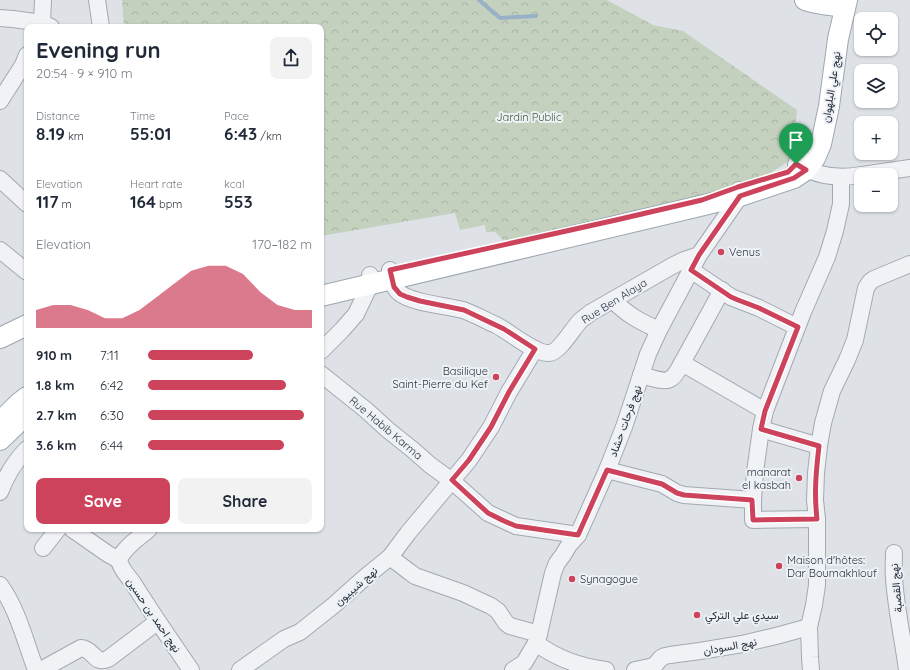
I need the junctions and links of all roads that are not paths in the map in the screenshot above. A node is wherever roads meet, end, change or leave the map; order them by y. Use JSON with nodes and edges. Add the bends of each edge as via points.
{"nodes":[{"id":1,"x":43,"y":0,"type":"edge"},
{"id":2,"x":97,"y":0,"type":"edge"},
{"id":3,"x":805,"y":0,"type":"edge"},
{"id":4,"x":839,"y":3,"type":"edge"},
{"id":5,"x":0,"y":18,"type":"edge"},
{"id":6,"x":35,"y":24,"type":"edge"},
{"id":7,"x":44,"y":24,"type":"edge"},
{"id":8,"x":101,"y":24,"type":"edge"},
{"id":9,"x":24,"y":61,"type":"edge"},
{"id":10,"x":0,"y":101,"type":"edge"},
{"id":11,"x":801,"y":167,"type":"junction"},
{"id":12,"x":910,"y":168,"type":"edge"},
{"id":13,"x":898,"y":170,"type":"edge"},
{"id":14,"x":854,"y":176,"type":"edge"},
{"id":15,"x":841,"y":177,"type":"junction"},
{"id":16,"x":0,"y":179,"type":"edge"},
{"id":17,"x":739,"y":191,"type":"junction"},
{"id":18,"x":24,"y":201,"type":"edge"},
{"id":19,"x":0,"y":250,"type":"edge"},
{"id":20,"x":699,"y":255,"type":"junction"},
{"id":21,"x":910,"y":264,"type":"edge"},
{"id":22,"x":24,"y":270,"type":"edge"},
{"id":23,"x":691,"y":270,"type":"junction"},
{"id":24,"x":391,"y":275,"type":"junction"},
{"id":25,"x":370,"y":280,"type":"junction"},
{"id":26,"x":324,"y":286,"type":"edge"},
{"id":27,"x":722,"y":290,"type":"junction"},
{"id":28,"x":324,"y":295,"type":"edge"},
{"id":29,"x":613,"y":300,"type":"junction"},
{"id":30,"x":24,"y":326,"type":"edge"},
{"id":31,"x":798,"y":327,"type":"junction"},
{"id":32,"x":659,"y":330,"type":"junction"},
{"id":33,"x":1,"y":333,"type":"edge"},
{"id":34,"x":324,"y":348,"type":"edge"},
{"id":35,"x":535,"y":349,"type":"junction"},
{"id":36,"x":682,"y":363,"type":"junction"},
{"id":37,"x":641,"y":375,"type":"junction"},
{"id":38,"x":324,"y":376,"type":"edge"},
{"id":39,"x":24,"y":399,"type":"edge"},
{"id":40,"x":765,"y":411,"type":"junction"},
{"id":41,"x":24,"y":417,"type":"edge"},
{"id":42,"x":0,"y":423,"type":"edge"},
{"id":43,"x":761,"y":429,"type":"junction"},
{"id":44,"x":0,"y":440,"type":"edge"},
{"id":45,"x":819,"y":446,"type":"junction"},
{"id":46,"x":24,"y":452,"type":"edge"},
{"id":47,"x":607,"y":470,"type":"junction"},
{"id":48,"x":452,"y":480,"type":"junction"},
{"id":49,"x":0,"y":492,"type":"edge"},
{"id":50,"x":752,"y":500,"type":"junction"},
{"id":51,"x":817,"y":519,"type":"junction"},
{"id":52,"x":56,"y":532,"type":"edge"},
{"id":53,"x":76,"y":532,"type":"edge"},
{"id":54,"x":146,"y":532,"type":"edge"},
{"id":55,"x":578,"y":535,"type":"junction"},
{"id":56,"x":43,"y":548,"type":"dead end"},
{"id":57,"x":894,"y":553,"type":"dead end"},
{"id":58,"x":390,"y":557,"type":"junction"},
{"id":59,"x":119,"y":560,"type":"junction"},
{"id":60,"x":0,"y":585,"type":"edge"},
{"id":61,"x":157,"y":622,"type":"junction"},
{"id":62,"x":809,"y":627,"type":"junction"},
{"id":63,"x":537,"y":639,"type":"junction"},
{"id":64,"x":655,"y":668,"type":"edge"},
{"id":65,"x":36,"y":670,"type":"edge"},
{"id":66,"x":41,"y":670,"type":"edge"},
{"id":67,"x":191,"y":670,"type":"edge"},
{"id":68,"x":240,"y":670,"type":"edge"},
{"id":69,"x":512,"y":670,"type":"edge"},
{"id":70,"x":606,"y":670,"type":"edge"},
{"id":71,"x":635,"y":670,"type":"edge"},
{"id":72,"x":811,"y":670,"type":"edge"},
{"id":73,"x":907,"y":670,"type":"edge"}],
"edges":[{"from":1,"to":7,"type":"street"},
{"from":2,"to":8,"type":"street"},
{"from":3,"to":4,"type":"main road","via":[[815,4]]},
{"from":4,"to":11,"type":"main road","name":"نهج علي البلهوان"},
{"from":5,"to":6,"type":"street"},
{"from":9,"to":10,"type":"street"},
{"from":11,"to":15,"type":"street","via":[[819,174]]},
{"from":11,"to":17,"type":"main road"},
{"from":12,"to":13,"type":"street"},
{"from":14,"to":15,"type":"street"},
{"from":15,"to":31,"type":"street","via":[[841,204],[833,237]]},
{"from":16,"to":18,"type":"street"},
{"from":17,"to":20,"type":"street","name":"نهج فرحات حشاد"},
{"from":17,"to":24,"type":"main road"},
{"from":19,"to":22,"type":"street"},
{"from":20,"to":23,"type":"street","name":"نهج فرحات حشاد"},
{"from":20,"to":29,"type":"street","name":"Rue Ben Alaya","via":[[672,266]]},
{"from":21,"to":45,"type":"street","via":[[874,279],[866,288],[855,340],[832,391],[822,423]]},
{"from":23,"to":27,"type":"street"},
{"from":23,"to":32,"type":"street","name":"نهج فرحات حشاد"},
{"from":24,"to":25,"type":"main road"},
{"from":24,"to":35,"type":"street","name":"Rue Ben Alaya","via":[[394,287],[400,294],[464,310],[504,329]]},
{"from":25,"to":26,"type":"main road"},
{"from":25,"to":28,"type":"main road"},
{"from":25,"to":34,"type":"street","via":[[356,314]]},
{"from":27,"to":31,"type":"street"},
{"from":27,"to":36,"type":"street"},
{"from":29,"to":32,"type":"street","via":[[628,314]]},
{"from":29,"to":35,"type":"street","name":"Rue Ben Alaya","via":[[580,322],[553,352],[548,354]]},
{"from":30,"to":33,"type":"main road"},
{"from":31,"to":40,"type":"street"},
{"from":32,"to":37,"type":"street","name":"نهج فرحات حشاد"},
{"from":35,"to":48,"type":"street","name":"نهج شيبيون","via":[[491,427]]},
{"from":36,"to":37,"type":"street","via":[[670,380]]},
{"from":36,"to":40,"type":"street"},
{"from":37,"to":47,"type":"street","name":"نهج فرحات حشاد"},
{"from":38,"to":48,"type":"street","name":"Rue Habib Karma","via":[[430,465]]},
{"from":39,"to":42,"type":"main road"},
{"from":40,"to":43,"type":"street"},
{"from":41,"to":44,"type":"main road"},
{"from":43,"to":45,"type":"street"},
{"from":43,"to":50,"type":"street"},
{"from":45,"to":51,"type":"street","via":[[815,500]]},
{"from":46,"to":49,"type":"street","via":[[12,467]]},
{"from":47,"to":50,"type":"street","via":[[662,484],[684,495]]},
{"from":47,"to":55,"type":"street","name":"نهج فرحات حشاد"},
{"from":48,"to":55,"type":"street","name":"Rue Habib Karma","via":[[488,513],[504,521],[516,526]]},
{"from":48,"to":58,"type":"street","name":"نهج شيبيون"},
{"from":50,"to":51,"type":"street","via":[[753,520]]},
{"from":51,"to":62,"type":"street","via":[[817,585]]},
{"from":52,"to":56,"type":"street"},
{"from":53,"to":59,"type":"street"},
{"from":54,"to":59,"type":"street","via":[[121,555]]},
{"from":55,"to":63,"type":"street","name":"نهج فرحات حشاد","via":[[557,563]]},
{"from":57,"to":73,"type":"street","name":"نهج القصبة","via":[[894,583]]},
{"from":58,"to":63,"type":"street","via":[[415,576],[491,606],[510,626]]},
{"from":58,"to":68,"type":"street","name":"نهج شيبيون","via":[[300,632],[284,639]]},
{"from":59,"to":61,"type":"street","name":"نهج احمد بن حسين"},
{"from":60,"to":65,"type":"street","via":[[15,612]]},
{"from":61,"to":66,"type":"street","via":[[108,659],[99,660],[89,650],[81,648]]},
{"from":61,"to":67,"type":"street","name":"نهج احمد بن حسين"},
{"from":62,"to":64,"type":"street","name":"نهج السودان","via":[[750,642],[665,656]]},
{"from":62,"to":72,"type":"street"},
{"from":63,"to":69,"type":"street","name":"نهج فرحات حشاد","via":[[524,663]]},
{"from":63,"to":70,"type":"street","via":[[550,654],[574,663]]},
{"from":64,"to":71,"type":"street"}]}
